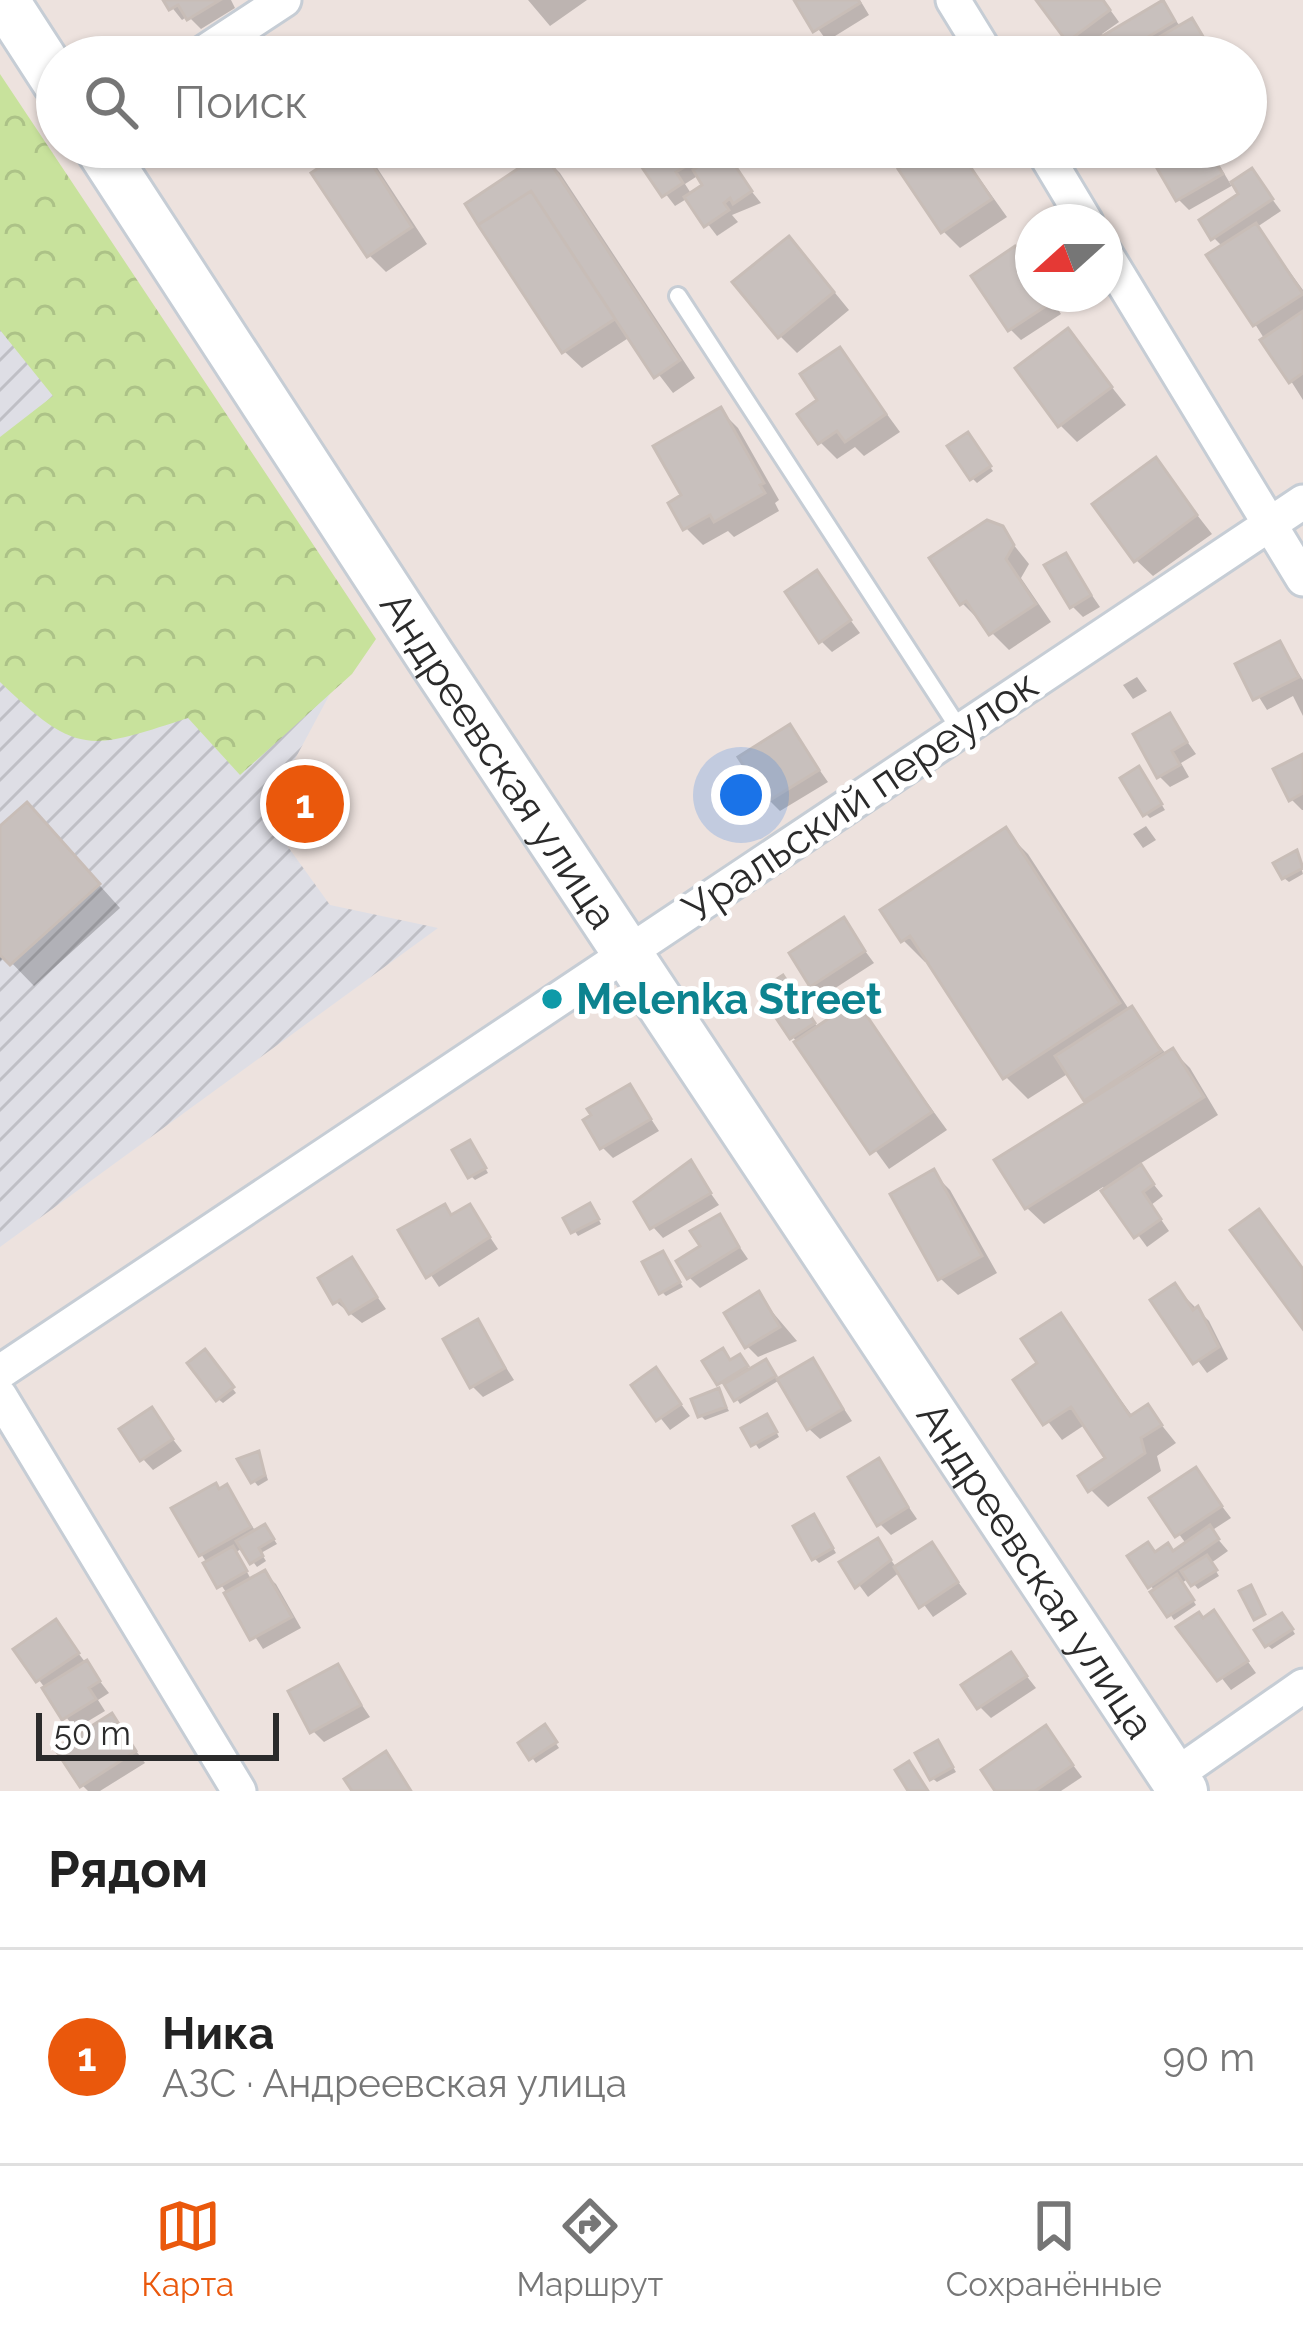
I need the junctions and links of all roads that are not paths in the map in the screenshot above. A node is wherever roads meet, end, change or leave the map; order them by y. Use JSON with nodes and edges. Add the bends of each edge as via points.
{"nodes":[{"id":1,"x":4,"y":0,"type":"edge"},
{"id":2,"x":284,"y":0,"type":"edge"},
{"id":3,"x":953,"y":0,"type":"edge"},
{"id":4,"x":228,"y":36,"type":"edge"},
{"id":5,"x":975,"y":36,"type":"edge"},
{"id":6,"x":36,"y":50,"type":"edge"},
{"id":7,"x":113,"y":168,"type":"edge"},
{"id":8,"x":1054,"y":168,"type":"edge"},
{"id":9,"x":1075,"y":204,"type":"edge"},
{"id":10,"x":1123,"y":284,"type":"edge"},
{"id":11,"x":678,"y":296,"type":"dead end"},
{"id":12,"x":1303,"y":502,"type":"edge"},
{"id":13,"x":1268,"y":526,"type":"junction"},
{"id":14,"x":1303,"y":579,"type":"edge"},
{"id":15,"x":960,"y":730,"type":"junction"},
{"id":16,"x":626,"y":951,"type":"junction"},
{"id":17,"x":0,"y":1372,"type":"edge"},
{"id":18,"x":0,"y":1396,"type":"edge"},
{"id":19,"x":1303,"y":1686,"type":"edge"},
{"id":20,"x":1178,"y":1783,"type":"edge"},
{"id":21,"x":239,"y":1791,"type":"edge"}],
"edges":[{"from":1,"to":6,"type":"street"},
{"from":2,"to":4,"type":"street"},
{"from":3,"to":5,"type":"street"},
{"from":7,"to":16,"type":"street","name":"Андреевская улица"},
{"from":8,"to":9,"type":"street"},
{"from":10,"to":13,"type":"street"},
{"from":11,"to":15,"type":"lane"},
{"from":12,"to":13,"type":"street","name":"Уральский переулок"},
{"from":13,"to":14,"type":"street"},
{"from":13,"to":15,"type":"street","name":"Уральский переулок"},
{"from":15,"to":16,"type":"street","name":"Уральский переулок"},
{"from":16,"to":17,"type":"street","name":"Уральский переулок"},
{"from":16,"to":20,"type":"street","name":"Андреевская улица"},
{"from":18,"to":21,"type":"street"},
{"from":19,"to":20,"type":"street"}]}
